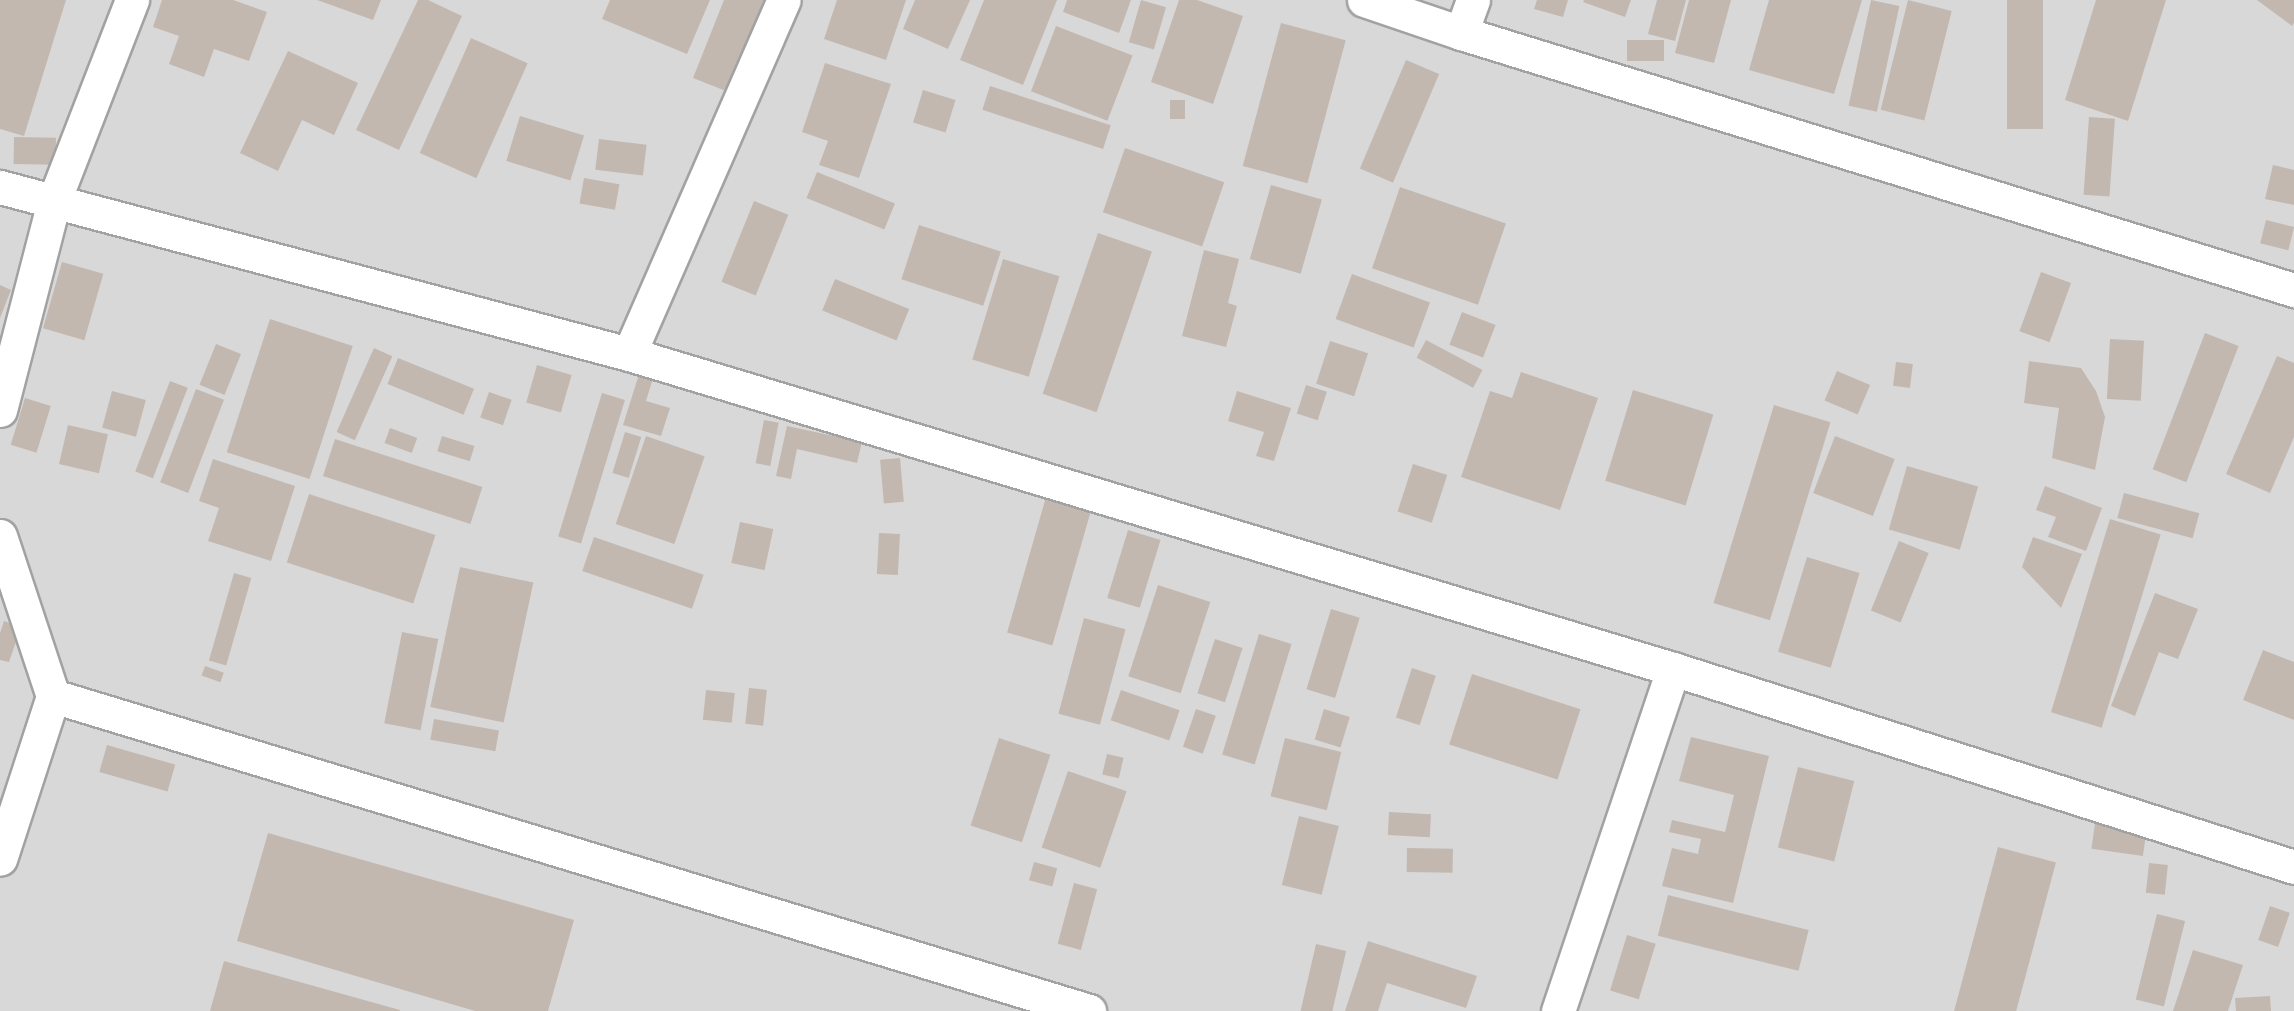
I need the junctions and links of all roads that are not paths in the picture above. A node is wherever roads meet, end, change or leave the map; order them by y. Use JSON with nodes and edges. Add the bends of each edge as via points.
{"nodes":[{"id":1,"x":132,"y":0,"type":"edge"},
{"id":2,"x":784,"y":0,"type":"edge"},
{"id":3,"x":1364,"y":0,"type":"edge"},
{"id":4,"x":1473,"y":0,"type":"edge"},
{"id":5,"x":1461,"y":33,"type":"junction"},
{"id":6,"x":0,"y":187,"type":"edge"},
{"id":7,"x":54,"y":201,"type":"junction"},
{"id":8,"x":2294,"y":290,"type":"edge"},
{"id":9,"x":629,"y":354,"type":"junction"},
{"id":10,"x":0,"y":410,"type":"edge"},
{"id":11,"x":0,"y":536,"type":"edge"},
{"id":12,"x":1673,"y":669,"type":"junction"},
{"id":13,"x":53,"y":696,"type":"junction"},
{"id":14,"x":0,"y":859,"type":"edge"},
{"id":15,"x":2294,"y":867,"type":"edge"},
{"id":16,"x":1089,"y":1011,"type":"edge"},
{"id":17,"x":1558,"y":1011,"type":"edge"}],
"edges":[{"from":1,"to":7,"type":"street"},
{"from":2,"to":9,"type":"street"},
{"from":3,"to":5,"type":"street"},
{"from":4,"to":5,"type":"street"},
{"from":5,"to":8,"type":"street"},
{"from":6,"to":7,"type":"street"},
{"from":7,"to":9,"type":"street"},
{"from":7,"to":10,"type":"street"},
{"from":9,"to":12,"type":"street"},
{"from":11,"to":13,"type":"street"},
{"from":12,"to":15,"type":"street"},
{"from":12,"to":17,"type":"street"},
{"from":13,"to":14,"type":"street"},
{"from":13,"to":16,"type":"street"}]}
